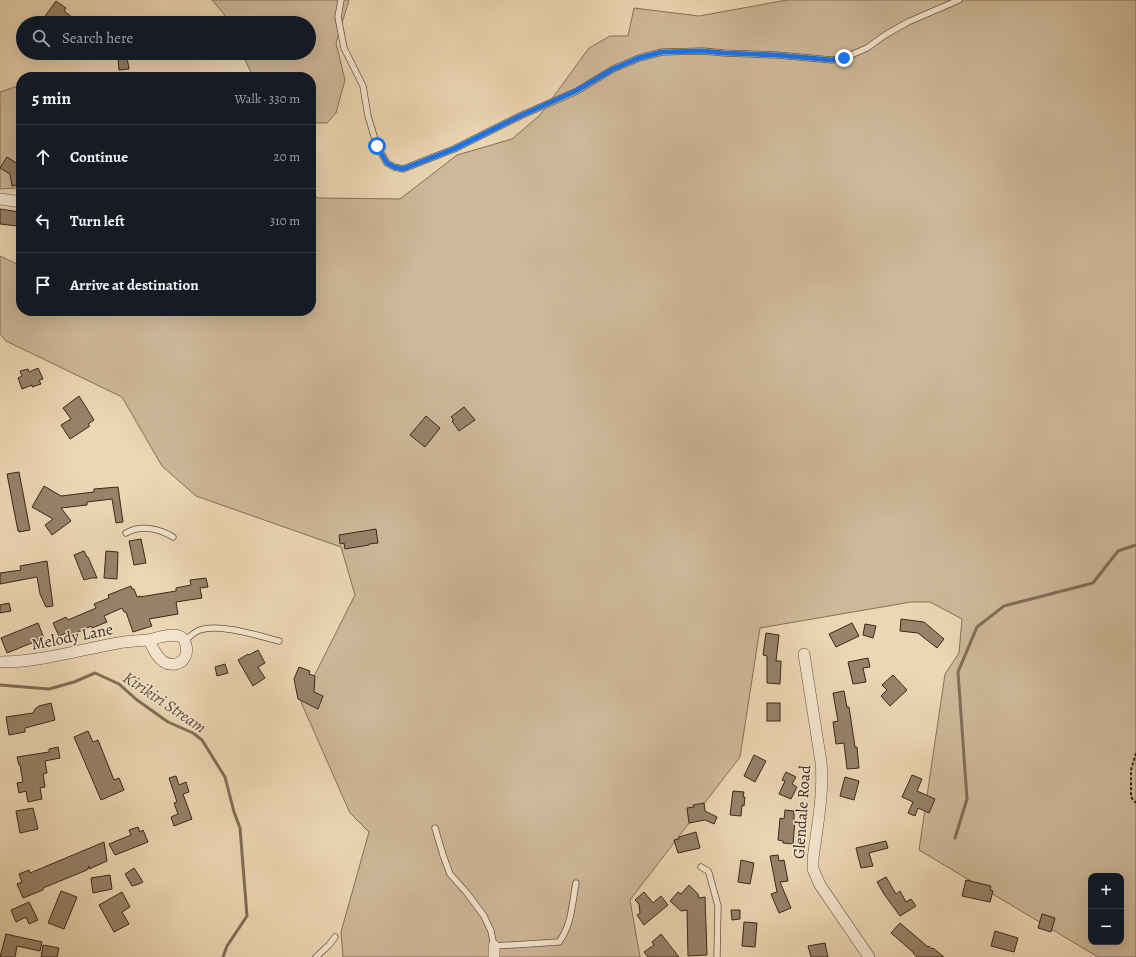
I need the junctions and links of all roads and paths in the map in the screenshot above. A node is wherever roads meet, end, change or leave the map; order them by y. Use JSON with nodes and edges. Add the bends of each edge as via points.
{"nodes":[{"id":1,"x":341,"y":0,"type":"edge"},
{"id":2,"x":959,"y":0,"type":"edge"},
{"id":3,"x":0,"y":199,"type":"edge"},
{"id":4,"x":16,"y":201,"type":"edge"},
{"id":5,"x":126,"y":533,"type":"dead end"},
{"id":6,"x":173,"y":537,"type":"dead end"},
{"id":7,"x":149,"y":640,"type":"junction"},
{"id":8,"x":185,"y":641,"type":"junction"},
{"id":9,"x":279,"y":641,"type":"dead end"},
{"id":10,"x":804,"y":654,"type":"dead end"},
{"id":11,"x":0,"y":662,"type":"edge"},
{"id":12,"x":1136,"y":753,"type":"edge"},
{"id":13,"x":1136,"y":803,"type":"edge"},
{"id":14,"x":435,"y":828,"type":"dead end"},
{"id":15,"x":701,"y":867,"type":"dead end"},
{"id":16,"x":576,"y":883,"type":"dead end"},
{"id":17,"x":335,"y":937,"type":"dead end"},
{"id":18,"x":494,"y":951,"type":"edge"},
{"id":19,"x":316,"y":957,"type":"edge"},
{"id":20,"x":717,"y":957,"type":"edge"},
{"id":21,"x":868,"y":957,"type":"edge"}],
"edges":[{"from":1,"to":2,"type":"lane","via":[[338,17],[344,48],[363,86],[377,146],[387,163],[403,169],[454,149],[639,58],[662,52],[703,51],[832,60],[844,58],[866,48],[908,22]]},
{"from":3,"to":4,"type":"street"},
{"from":5,"to":6,"type":"lane","via":[[138,528],[148,528]]},
{"from":7,"to":8,"type":"street","name":"Melody Lane","via":[[174,635]]},
{"from":7,"to":8,"type":"street","via":[[159,658],[172,664],[181,662],[186,657]]},
{"from":7,"to":11,"type":"street","name":"Melody Lane","via":[[119,642],[20,662]]},
{"from":8,"to":9,"type":"lane","via":[[194,632],[206,628],[232,630]]},
{"from":10,"to":21,"type":"street","name":"Glendale Road","via":[[822,776],[813,869],[820,885]]},
{"from":12,"to":13,"type":"path","via":[[1131,770],[1131,797]]},
{"from":14,"to":18,"type":"lane","via":[[450,874],[484,916],[491,931]]},
{"from":15,"to":20,"type":"lane","via":[[709,873],[718,906]]},
{"from":16,"to":18,"type":"lane","via":[[570,918],[559,942]]},
{"from":17,"to":19,"type":"lane"}]}
